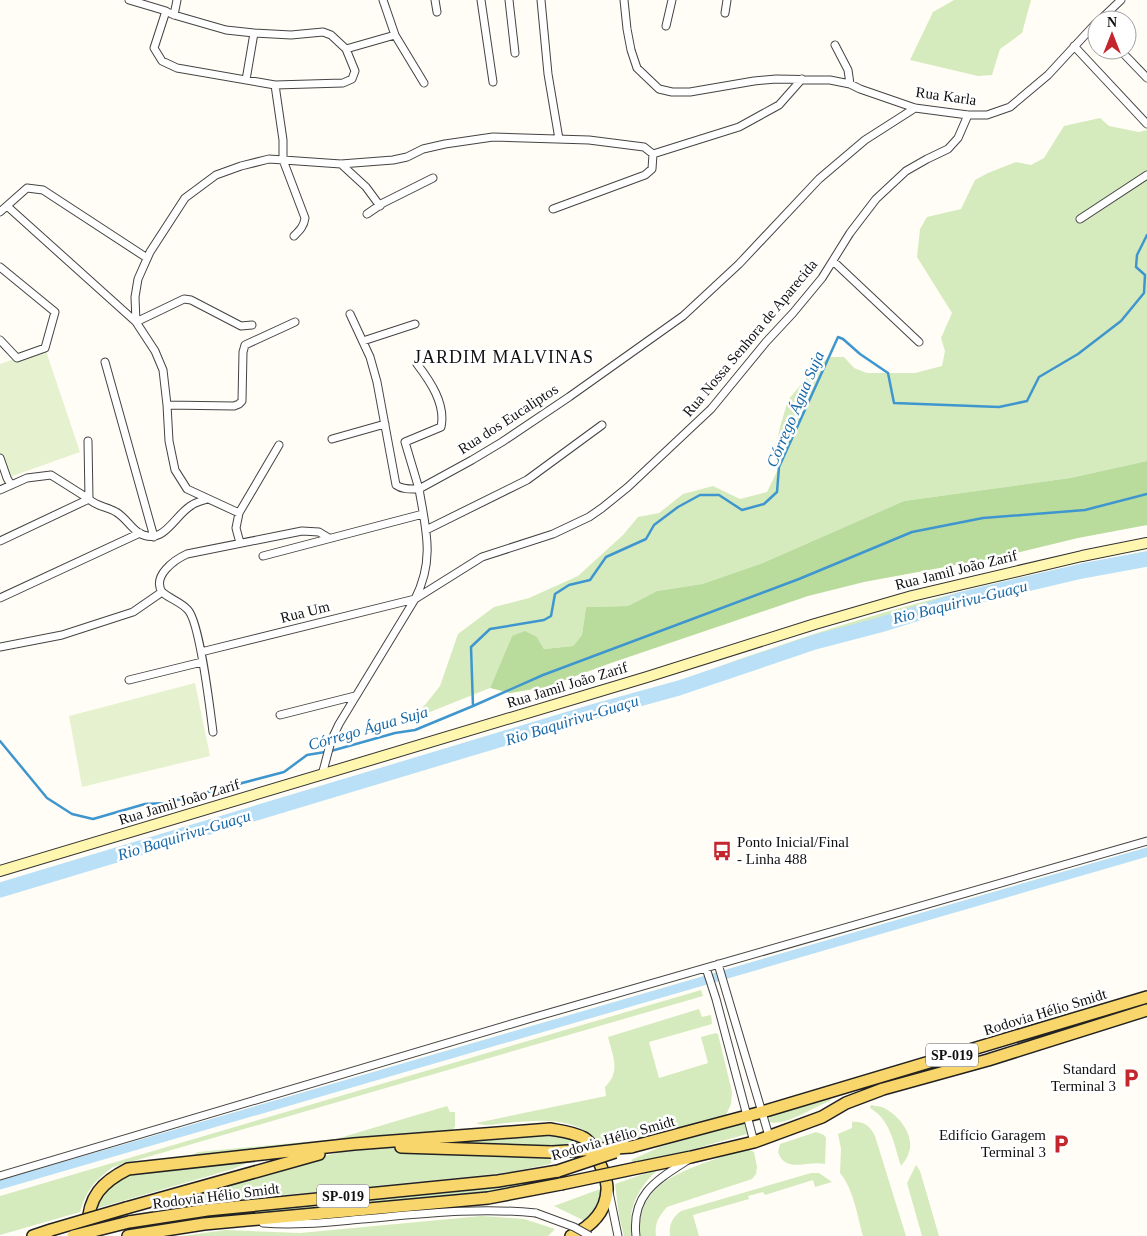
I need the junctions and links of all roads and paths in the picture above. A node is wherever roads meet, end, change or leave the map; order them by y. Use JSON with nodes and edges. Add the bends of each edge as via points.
{"nodes":[{"id":1,"x":129,"y":0,"type":"edge"},
{"id":2,"x":176,"y":0,"type":"edge"},
{"id":3,"x":383,"y":0,"type":"edge"},
{"id":4,"x":436,"y":0,"type":"edge"},
{"id":5,"x":481,"y":0,"type":"edge"},
{"id":6,"x":508,"y":0,"type":"edge"},
{"id":7,"x":541,"y":0,"type":"edge"},
{"id":8,"x":624,"y":0,"type":"edge"},
{"id":9,"x":672,"y":0,"type":"edge"},
{"id":10,"x":728,"y":0,"type":"edge"},
{"id":11,"x":1121,"y":0,"type":"edge"},
{"id":12,"x":1111,"y":10,"type":"edge"},
{"id":13,"x":166,"y":11,"type":"junction"},
{"id":14,"x":437,"y":12,"type":"dead end"},
{"id":15,"x":725,"y":13,"type":"dead end"},
{"id":16,"x":174,"y":15,"type":"junction"},
{"id":17,"x":666,"y":26,"type":"dead end"},
{"id":18,"x":254,"y":33,"type":"junction"},
{"id":19,"x":1087,"y":33,"type":"edge"},
{"id":20,"x":394,"y":35,"type":"junction"},
{"id":21,"x":835,"y":45,"type":"dead end"},
{"id":22,"x":1074,"y":46,"type":"junction"},
{"id":23,"x":346,"y":48,"type":"junction"},
{"id":24,"x":515,"y":53,"type":"dead end"},
{"id":25,"x":1130,"y":60,"type":"edge"},
{"id":26,"x":802,"y":78,"type":"junction"},
{"id":27,"x":1147,"y":78,"type":"edge"},
{"id":28,"x":246,"y":80,"type":"junction"},
{"id":29,"x":493,"y":82,"type":"dead end"},
{"id":30,"x":424,"y":83,"type":"dead end"},
{"id":31,"x":275,"y":84,"type":"junction"},
{"id":32,"x":850,"y":84,"type":"junction"},
{"id":33,"x":915,"y":108,"type":"junction"},
{"id":34,"x":968,"y":115,"type":"junction"},
{"id":35,"x":1147,"y":124,"type":"edge"},
{"id":36,"x":559,"y":139,"type":"junction"},
{"id":37,"x":653,"y":154,"type":"junction"},
{"id":38,"x":283,"y":160,"type":"junction"},
{"id":39,"x":341,"y":164,"type":"junction"},
{"id":40,"x":1147,"y":174,"type":"edge"},
{"id":41,"x":433,"y":178,"type":"dead end"},
{"id":42,"x":8,"y":206,"type":"junction"},
{"id":43,"x":380,"y":206,"type":"junction"},
{"id":44,"x":553,"y":209,"type":"dead end"},
{"id":45,"x":0,"y":212,"type":"edge"},
{"id":46,"x":367,"y":214,"type":"dead end"},
{"id":47,"x":1080,"y":219,"type":"dead end"},
{"id":48,"x":294,"y":236,"type":"dead end"},
{"id":49,"x":147,"y":258,"type":"junction"},
{"id":50,"x":833,"y":261,"type":"junction"},
{"id":51,"x":0,"y":267,"type":"edge"},
{"id":52,"x":350,"y":314,"type":"dead end"},
{"id":53,"x":136,"y":322,"type":"junction"},
{"id":54,"x":295,"y":322,"type":"dead end"},
{"id":55,"x":416,"y":324,"type":"dead end"},
{"id":56,"x":252,"y":325,"type":"dead end"},
{"id":57,"x":0,"y":340,"type":"edge"},
{"id":58,"x":363,"y":341,"type":"junction"},
{"id":59,"x":919,"y":342,"type":"dead end"},
{"id":60,"x":105,"y":362,"type":"dead end"},
{"id":61,"x":417,"y":364,"type":"dead end"},
{"id":62,"x":168,"y":405,"type":"junction"},
{"id":63,"x":386,"y":424,"type":"junction"},
{"id":64,"x":602,"y":425,"type":"dead end"},
{"id":65,"x":332,"y":439,"type":"dead end"},
{"id":66,"x":88,"y":441,"type":"dead end"},
{"id":67,"x":279,"y":445,"type":"dead end"},
{"id":68,"x":0,"y":458,"type":"edge"},
{"id":69,"x":12,"y":484,"type":"junction"},
{"id":70,"x":418,"y":489,"type":"junction"},
{"id":71,"x":0,"y":490,"type":"edge"},
{"id":72,"x":88,"y":499,"type":"junction"},
{"id":73,"x":207,"y":499,"type":"junction"},
{"id":74,"x":239,"y":513,"type":"junction"},
{"id":75,"x":423,"y":514,"type":"junction"},
{"id":76,"x":426,"y":530,"type":"junction"},
{"id":77,"x":140,"y":533,"type":"junction"},
{"id":78,"x":154,"y":537,"type":"junction"},
{"id":79,"x":329,"y":538,"type":"junction"},
{"id":80,"x":0,"y":541,"type":"edge"},
{"id":81,"x":1147,"y":543,"type":"edge"},
{"id":82,"x":240,"y":544,"type":"junction"},
{"id":83,"x":263,"y":556,"type":"dead end"},
{"id":84,"x":162,"y":592,"type":"junction"},
{"id":85,"x":0,"y":598,"type":"edge"},
{"id":86,"x":415,"y":599,"type":"junction"},
{"id":87,"x":0,"y":647,"type":"edge"},
{"id":88,"x":201,"y":652,"type":"junction"},
{"id":89,"x":202,"y":662,"type":"junction"},
{"id":90,"x":129,"y":680,"type":"dead end"},
{"id":91,"x":355,"y":696,"type":"junction"},
{"id":92,"x":280,"y":715,"type":"dead end"},
{"id":93,"x":213,"y":732,"type":"dead end"},
{"id":94,"x":322,"y":775,"type":"junction"},
{"id":95,"x":1147,"y":841,"type":"edge"},
{"id":96,"x":0,"y":871,"type":"edge"},
{"id":97,"x":706,"y":968,"type":"junction"},
{"id":98,"x":719,"y":968,"type":"junction"},
{"id":99,"x":1147,"y":997,"type":"edge"},
{"id":100,"x":1147,"y":1010,"type":"edge"},
{"id":101,"x":762,"y":1112,"type":"junction"},
{"id":102,"x":748,"y":1116,"type":"junction"},
{"id":103,"x":769,"y":1136,"type":"junction"},
{"id":104,"x":754,"y":1142,"type":"junction"},
{"id":105,"x":354,"y":1144,"type":"junction"},
{"id":106,"x":631,"y":1147,"type":"junction"},
{"id":107,"x":691,"y":1157,"type":"junction"},
{"id":108,"x":0,"y":1176,"type":"edge"},
{"id":109,"x":608,"y":1189,"type":"junction"},
{"id":110,"x":235,"y":1221,"type":"junction"},
{"id":111,"x":88,"y":1235,"type":"edge"},
{"id":112,"x":33,"y":1236,"type":"edge"},
{"id":113,"x":73,"y":1236,"type":"edge"},
{"id":114,"x":130,"y":1236,"type":"edge"},
{"id":115,"x":571,"y":1236,"type":"edge"},
{"id":116,"x":590,"y":1236,"type":"edge"},
{"id":117,"x":618,"y":1236,"type":"edge"},
{"id":118,"x":636,"y":1236,"type":"edge"}],
"edges":[{"from":1,"to":13,"type":"street"},
{"from":2,"to":16,"type":"street"},
{"from":3,"to":20,"type":"street"},
{"from":4,"to":14,"type":"street"},
{"from":5,"to":29,"type":"street"},
{"from":6,"to":24,"type":"street"},
{"from":7,"to":36,"type":"street","via":[[548,74]]},
{"from":8,"to":26,"type":"street","name":"Rua Karla","via":[[631,50],[637,68],[659,89],[690,92],[754,81]]},
{"from":9,"to":17,"type":"street"},
{"from":10,"to":15,"type":"street"},
{"from":11,"to":12,"type":"street","name":"Rua Karla"},
{"from":13,"to":16,"type":"street"},
{"from":13,"to":28,"type":"street","via":[[154,48],[162,61],[176,68]]},
{"from":16,"to":18,"type":"street","via":[[226,30]]},
{"from":18,"to":23,"type":"street","via":[[291,35],[323,32]]},
{"from":18,"to":28,"type":"street"},
{"from":19,"to":22,"type":"street","name":"Rua Karla"},
{"from":20,"to":23,"type":"street"},
{"from":20,"to":30,"type":"street"},
{"from":21,"to":32,"type":"street","via":[[848,70]]},
{"from":22,"to":34,"type":"street","name":"Rua Karla","via":[[1048,75],[1010,107],[987,115]]},
{"from":22,"to":35,"type":"street"},
{"from":23,"to":31,"type":"street","via":[[355,71],[352,79],[343,83]]},
{"from":25,"to":27,"type":"street"},
{"from":26,"to":32,"type":"street","name":"Rua Karla"},
{"from":26,"to":37,"type":"street","via":[[779,105],[739,127]]},
{"from":28,"to":31,"type":"street"},
{"from":31,"to":38,"type":"street"},
{"from":32,"to":33,"type":"street","name":"Rua Karla"},
{"from":33,"to":34,"type":"street","name":"Rua Karla"},
{"from":33,"to":70,"type":"street","name":"Rua dos Eucaliptos","via":[[865,140],[819,179],[739,264],[683,316],[502,442]]},
{"from":34,"to":50,"type":"street","name":"Rua Nossa Senhora de Aparecida","via":[[958,138],[948,149],[906,171],[876,199]]},
{"from":36,"to":37,"type":"street","via":[[644,147]]},
{"from":36,"to":39,"type":"street","via":[[493,137],[423,149],[393,160]]},
{"from":37,"to":44,"type":"street","via":[[652,169],[645,175]]},
{"from":38,"to":39,"type":"street"},
{"from":38,"to":48,"type":"street","via":[[305,218]]},
{"from":38,"to":49,"type":"street","via":[[269,159],[241,166],[198,187],[186,198]]},
{"from":39,"to":43,"type":"street","via":[[366,187]]},
{"from":40,"to":47,"type":"street"},
{"from":41,"to":43,"type":"street"},
{"from":42,"to":45,"type":"street"},
{"from":42,"to":49,"type":"street","via":[[28,188],[43,190]]},
{"from":42,"to":53,"type":"street"},
{"from":43,"to":46,"type":"street"},
{"from":49,"to":53,"type":"street","via":[[138,279]]},
{"from":50,"to":59,"type":"street"},
{"from":50,"to":86,"type":"street","name":"Rua Nossa Senhora de Aparecida","via":[[817,285],[711,409],[628,487],[589,517],[553,534],[482,557]]},
{"from":51,"to":57,"type":"street","via":[[55,312],[45,348],[17,358]]},
{"from":52,"to":58,"type":"street"},
{"from":53,"to":56,"type":"street","via":[[184,299],[241,326]]},
{"from":53,"to":62,"type":"street","via":[[163,370]]},
{"from":54,"to":62,"type":"street","via":[[245,345],[242,401],[239,404]]},
{"from":55,"to":58,"type":"street"},
{"from":58,"to":63,"type":"street","via":[[377,382]]},
{"from":60,"to":78,"type":"street"},
{"from":61,"to":70,"type":"street","via":[[431,382],[442,411],[441,427],[405,442]]},
{"from":62,"to":73,"type":"street","via":[[168,440],[175,470],[186,489]]},
{"from":63,"to":65,"type":"street"},
{"from":63,"to":70,"type":"street","via":[[396,485]]},
{"from":64,"to":76,"type":"street","via":[[527,480]]},
{"from":66,"to":72,"type":"street"},
{"from":67,"to":74,"type":"street"},
{"from":68,"to":69,"type":"street"},
{"from":69,"to":71,"type":"street"},
{"from":69,"to":72,"type":"street","via":[[50,475]]},
{"from":70,"to":75,"type":"street"},
{"from":72,"to":77,"type":"street","via":[[95,505],[117,512]]},
{"from":72,"to":80,"type":"street"},
{"from":73,"to":74,"type":"street"},
{"from":73,"to":78,"type":"street","via":[[192,505],[166,531]]},
{"from":74,"to":82,"type":"street","via":[[236,528]]},
{"from":75,"to":76,"type":"street"},
{"from":75,"to":79,"type":"street"},
{"from":76,"to":86,"type":"street","via":[[427,564]]},
{"from":77,"to":78,"type":"street"},
{"from":77,"to":85,"type":"street"},
{"from":79,"to":82,"type":"street","via":[[319,532],[302,531]]},
{"from":79,"to":83,"type":"street"},
{"from":81,"to":94,"type":"main road","name":"Rua Jamil João Zarif","via":[[912,596]]},
{"from":82,"to":84,"type":"street","via":[[187,554],[172,561],[161,578]]},
{"from":84,"to":87,"type":"street","via":[[133,612],[62,635]]},
{"from":84,"to":88,"type":"street","via":[[191,614]]},
{"from":86,"to":88,"type":"street","name":"Rua Um"},
{"from":86,"to":91,"type":"street"},
{"from":88,"to":89,"type":"street"},
{"from":89,"to":90,"type":"street"},
{"from":89,"to":93,"type":"street"},
{"from":91,"to":92,"type":"street"},
{"from":91,"to":94,"type":"street","via":[[331,741]]},
{"from":94,"to":96,"type":"main road","name":"Rua Jamil João Zarif"},
{"from":95,"to":98,"type":"street"},
{"from":97,"to":98,"type":"street"},
{"from":97,"to":102,"type":"street"},
{"from":97,"to":108,"type":"street"},
{"from":98,"to":101,"type":"street"},
{"from":99,"to":101,"type":"main road","name":"Rodovia Hélio Smidt","number":"SP-019"},
{"from":100,"to":103,"type":"main road","name":"Rodovia Hélio Smidt","number":"SP-019","via":[[883,1089],[846,1103],[822,1117]]},
{"from":101,"to":102,"type":"main road","name":"Rodovia Hélio Smidt","number":"SP-019"},
{"from":101,"to":103,"type":"street"},
{"from":102,"to":104,"type":"street"},
{"from":102,"to":106,"type":"main road","name":"Rodovia Hélio Smidt","number":"SP-019"},
{"from":103,"to":104,"type":"main road","name":"Rodovia Hélio Smidt","number":"SP-019"},
{"from":104,"to":107,"type":"main road","name":"Rodovia Hélio Smidt","number":"SP-019"},
{"from":105,"to":106,"type":"main road","bridge":true,"via":[[552,1152]]},
{"from":105,"to":109,"type":"main road","via":[[550,1130],[568,1132],[592,1145]]},
{"from":105,"to":111,"type":"main road","via":[[128,1169],[107,1181],[93,1199]]},
{"from":105,"to":112,"type":"main road","bridge":true},
{"from":106,"to":113,"type":"main road","name":"Rodovia Hélio Smidt","number":"SP-019","bridge":true,"via":[[558,1170],[498,1181],[207,1210],[129,1222]]},
{"from":107,"to":110,"type":"main road","name":"Rodovia Hélio Smidt","number":"SP-019","bridge":true,"via":[[488,1198]]},
{"from":107,"to":118,"type":"street","via":[[646,1191],[636,1213]]},
{"from":109,"to":115,"type":"main road","via":[[597,1217],[585,1229]]},
{"from":109,"to":117,"type":"street"},
{"from":110,"to":114,"type":"main road","name":"Rodovia Hélio Smidt","number":"SP-019"},
{"from":110,"to":116,"type":"street","bridge":true,"via":[[307,1224],[468,1210],[504,1210],[536,1213]]}]}
